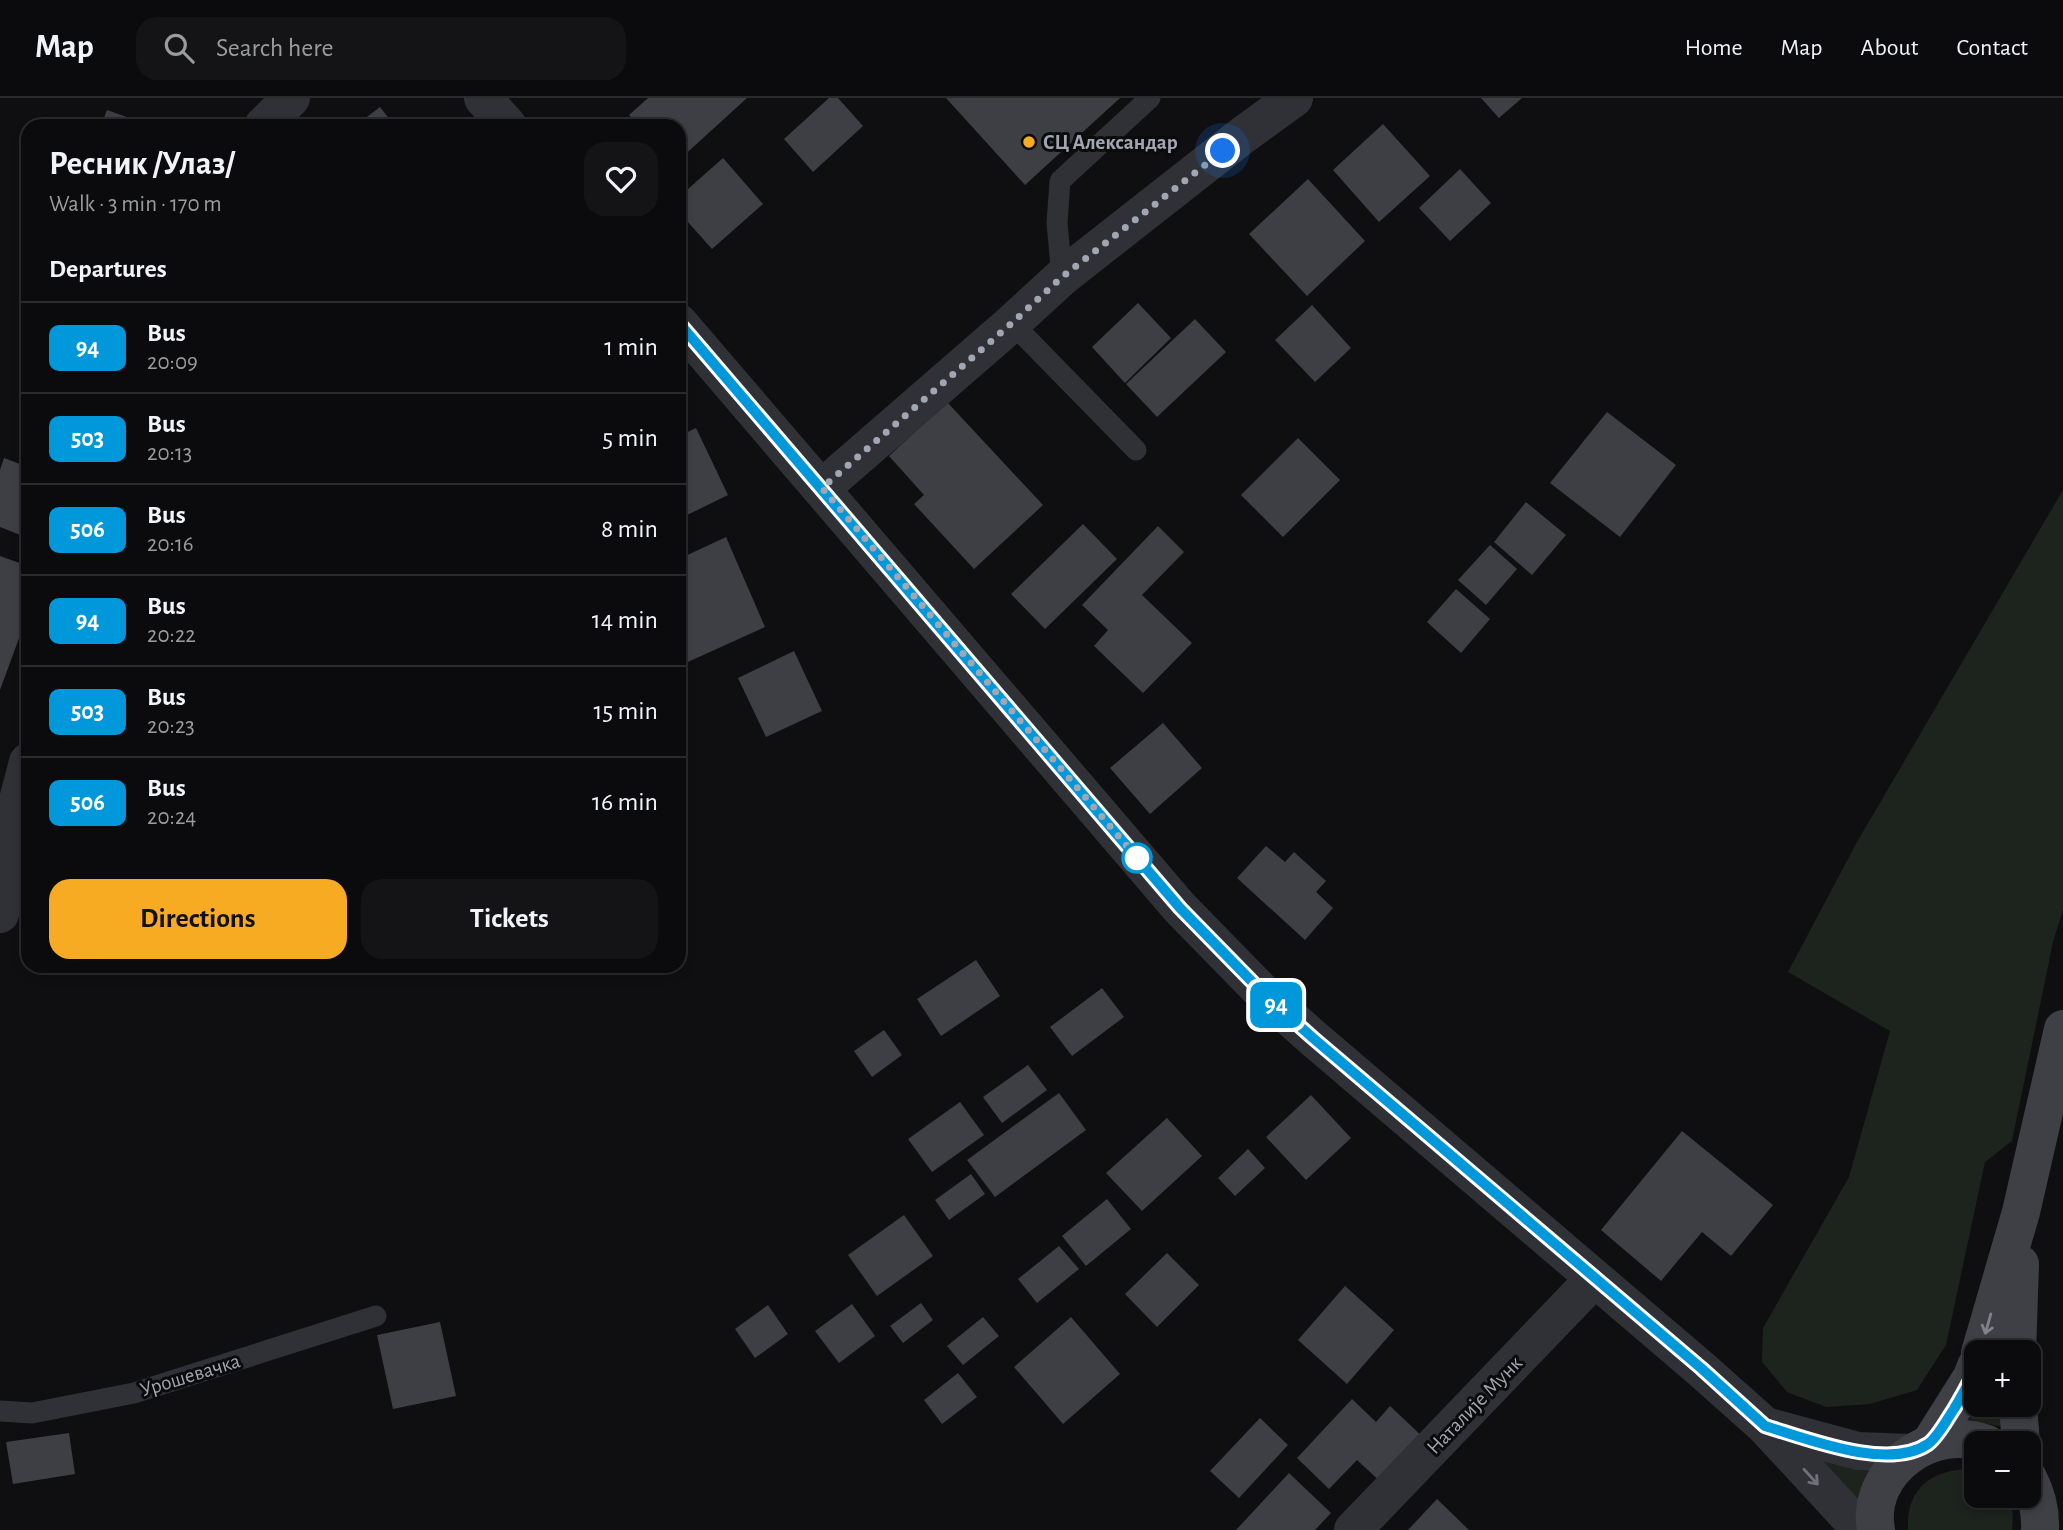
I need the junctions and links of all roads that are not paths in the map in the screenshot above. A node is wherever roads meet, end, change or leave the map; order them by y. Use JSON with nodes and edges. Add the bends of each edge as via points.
{"nodes":[{"id":1,"x":290,"y":98,"type":"edge"},
{"id":2,"x":483,"y":98,"type":"edge"},
{"id":3,"x":1150,"y":98,"type":"edge"},
{"id":4,"x":1294,"y":98,"type":"edge"},
{"id":5,"x":270,"y":119,"type":"edge"},
{"id":6,"x":502,"y":119,"type":"edge"},
{"id":7,"x":1062,"y":277,"type":"junction"},
{"id":8,"x":1012,"y":323,"type":"junction"},
{"id":9,"x":686,"y":331,"type":"edge"},
{"id":10,"x":1136,"y":450,"type":"dead end"},
{"id":11,"x":822,"y":488,"type":"junction"},
{"id":12,"x":18,"y":763,"type":"edge"},
{"id":13,"x":0,"y":914,"type":"edge"},
{"id":14,"x":2063,"y":1029,"type":"edge"},
{"id":15,"x":2021,"y":1212,"type":"junction"},
{"id":16,"x":1594,"y":1279,"type":"junction"},
{"id":17,"x":376,"y":1316,"type":"dead end"},
{"id":18,"x":1983,"y":1340,"type":"edge"},
{"id":19,"x":2017,"y":1340,"type":"edge"},
{"id":20,"x":1964,"y":1391,"type":"edge"},
{"id":21,"x":0,"y":1410,"type":"edge"},
{"id":22,"x":1765,"y":1426,"type":"junction"},
{"id":23,"x":1964,"y":1439,"type":"edge"},
{"id":24,"x":1921,"y":1448,"type":"junction"},
{"id":25,"x":2039,"y":1508,"type":"edge"},
{"id":26,"x":1353,"y":1530,"type":"edge"},
{"id":27,"x":1861,"y":1530,"type":"edge"},
{"id":28,"x":1876,"y":1530,"type":"edge"},
{"id":29,"x":2040,"y":1530,"type":"edge"}],
"edges":[{"from":1,"to":5,"type":"street"},
{"from":2,"to":6,"type":"street"},
{"from":3,"to":7,"type":"lane","via":[[1060,181]]},
{"from":4,"to":7,"type":"street"},
{"from":7,"to":8,"type":"street"},
{"from":8,"to":10,"type":"lane"},
{"from":8,"to":11,"type":"street"},
{"from":9,"to":11,"type":"street"},
{"from":11,"to":16,"type":"street","via":[[1199,928],[1313,1038]]},
{"from":12,"to":13,"type":"street","via":[[18,800]]},
{"from":14,"to":15,"type":"main road"},
{"from":15,"to":18,"type":"main road","one_way":true},
{"from":15,"to":19,"type":"main road"},
{"from":16,"to":22,"type":"street"},
{"from":16,"to":26,"type":"street","name":"Наталије Мунк"},
{"from":17,"to":21,"type":"lane","name":"Урошевачка","via":[[134,1393],[32,1413]]},
{"from":20,"to":24,"type":"main road"},
{"from":22,"to":24,"type":"street","via":[[1858,1451]]},
{"from":22,"to":27,"type":"street","one_way":true},
{"from":23,"to":24,"type":"main road"},
{"from":24,"to":28,"type":"main road","via":[[1890,1473],[1878,1498]]},
{"from":25,"to":29,"type":"main road"}]}
